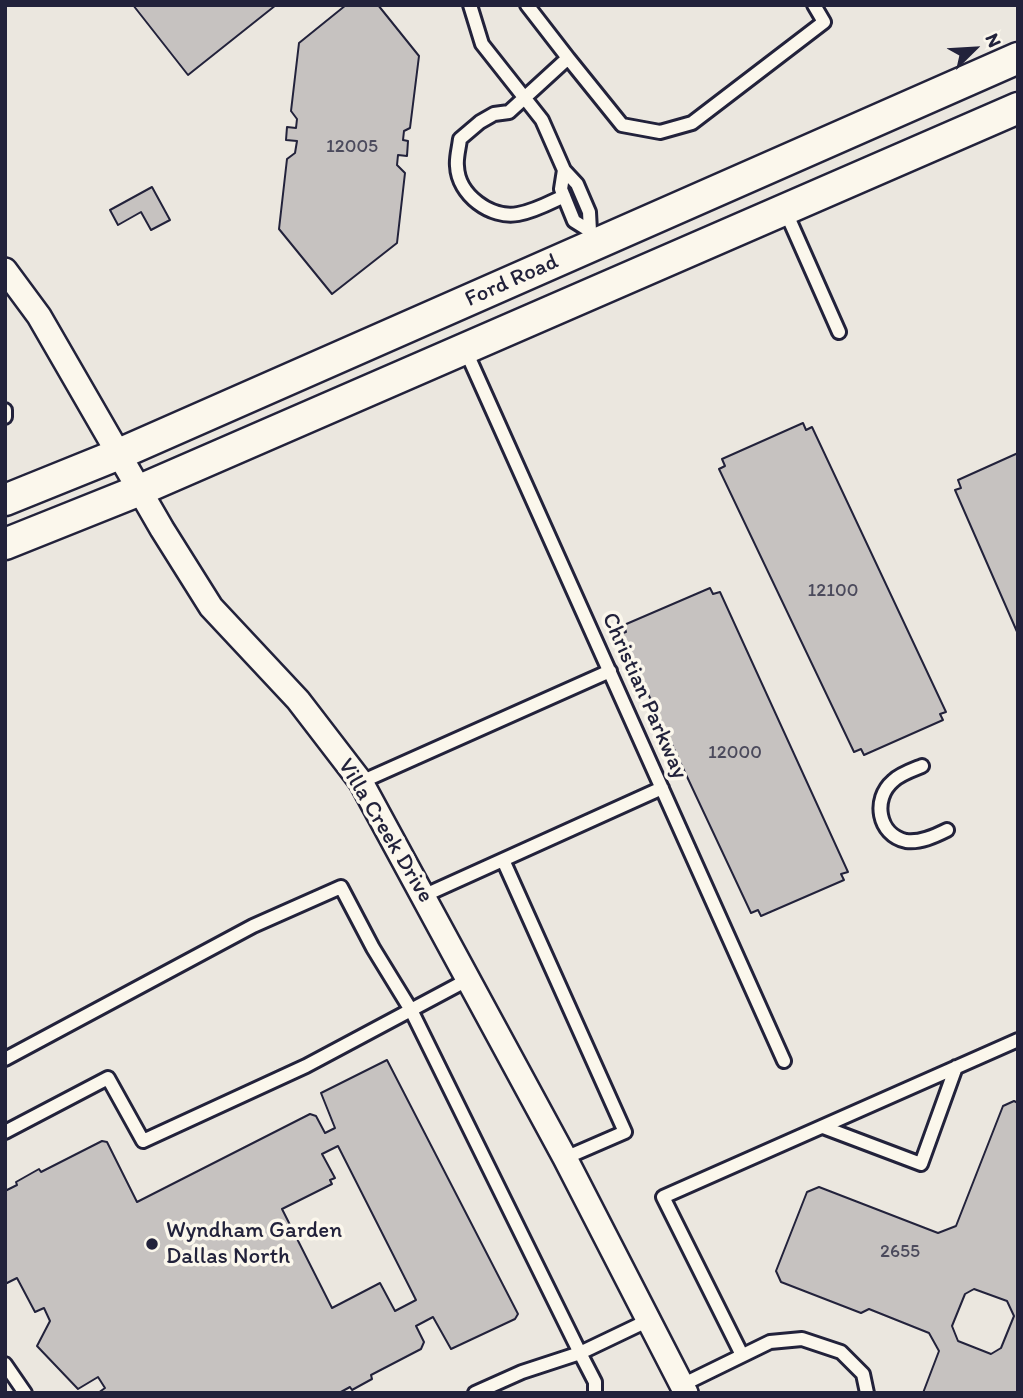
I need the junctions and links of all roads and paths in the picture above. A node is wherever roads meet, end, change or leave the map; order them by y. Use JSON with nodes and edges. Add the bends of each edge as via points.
{"nodes":[{"id":1,"x":470,"y":5,"type":"edge"},
{"id":2,"x":527,"y":5,"type":"edge"},
{"id":3,"x":814,"y":5,"type":"edge"},
{"id":4,"x":568,"y":58,"type":"junction"},
{"id":5,"x":1018,"y":58,"type":"edge"},
{"id":6,"x":524,"y":98,"type":"junction"},
{"id":7,"x":1018,"y":108,"type":"edge"},
{"id":8,"x":766,"y":169,"type":"junction"},
{"id":9,"x":564,"y":170,"type":"junction"},
{"id":10,"x":564,"y":196,"type":"junction"},
{"id":11,"x":784,"y":210,"type":"junction"},
{"id":12,"x":593,"y":238,"type":"junction"},
{"id":13,"x":5,"y":270,"type":"edge"},
{"id":14,"x":614,"y":284,"type":"junction"},
{"id":15,"x":839,"y":332,"type":"dead end"},
{"id":16,"x":465,"y":349,"type":"junction"},
{"id":17,"x":5,"y":410,"type":"edge"},
{"id":18,"x":5,"y":417,"type":"edge"},
{"id":19,"x":118,"y":454,"type":"junction"},
{"id":20,"x":139,"y":490,"type":"junction"},
{"id":21,"x":5,"y":500,"type":"edge"},
{"id":22,"x":5,"y":544,"type":"edge"},
{"id":23,"x":610,"y":671,"type":"junction"},
{"id":24,"x":922,"y":766,"type":"dead end"},
{"id":25,"x":361,"y":782,"type":"junction"},
{"id":26,"x":662,"y":788,"type":"junction"},
{"id":27,"x":947,"y":830,"type":"dead end"},
{"id":28,"x":503,"y":860,"type":"junction"},
{"id":29,"x":424,"y":895,"type":"junction"},
{"id":30,"x":470,"y":979,"type":"junction"},
{"id":31,"x":411,"y":1010,"type":"junction"},
{"id":32,"x":1018,"y":1040,"type":"edge"},
{"id":33,"x":5,"y":1059,"type":"edge"},
{"id":34,"x":785,"y":1061,"type":"dead end"},
{"id":35,"x":956,"y":1068,"type":"junction"},
{"id":36,"x":823,"y":1126,"type":"junction"},
{"id":37,"x":5,"y":1132,"type":"edge"},
{"id":38,"x":565,"y":1158,"type":"junction"},
{"id":39,"x":649,"y":1320,"type":"junction"},
{"id":40,"x":580,"y":1353,"type":"junction"},
{"id":41,"x":742,"y":1355,"type":"junction"},
{"id":42,"x":5,"y":1364,"type":"edge"},
{"id":43,"x":684,"y":1389,"type":"edge"},
{"id":44,"x":25,"y":1393,"type":"edge"},
{"id":45,"x":475,"y":1393,"type":"edge"},
{"id":46,"x":595,"y":1393,"type":"edge"},
{"id":47,"x":867,"y":1393,"type":"edge"}],
"edges":[{"from":1,"to":6,"type":"lane","via":[[482,44]]},
{"from":2,"to":4,"type":"lane"},
{"from":3,"to":4,"type":"lane","via":[[824,22],[692,123],[660,132],[622,125]]},
{"from":4,"to":6,"type":"lane"},
{"from":5,"to":8,"type":"street","name":"Ford Road"},
{"from":6,"to":9,"type":"lane","via":[[542,120]]},
{"from":6,"to":10,"type":"lane","via":[[509,112],[494,114],[460,139],[456,169],[477,204],[496,213],[516,215]]},
{"from":7,"to":11,"type":"street","name":"Ford Road"},
{"from":8,"to":11,"type":"street"},
{"from":8,"to":12,"type":"street","name":"Ford Road"},
{"from":9,"to":10,"type":"lane"},
{"from":9,"to":12,"type":"lane","via":[[578,184]]},
{"from":10,"to":12,"type":"lane","via":[[574,221]]},
{"from":11,"to":14,"type":"street","name":"Ford Road"},
{"from":11,"to":15,"type":"lane"},
{"from":12,"to":14,"type":"street"},
{"from":12,"to":19,"type":"street","name":"Ford Road"},
{"from":13,"to":19,"type":"street","name":"Villa Creek Drive","via":[[39,316]]},
{"from":14,"to":16,"type":"street","name":"Ford Road"},
{"from":16,"to":20,"type":"street","name":"Ford Road"},
{"from":16,"to":23,"type":"lane","name":"Christian Parkway"},
{"from":17,"to":18,"type":"lane"},
{"from":19,"to":20,"type":"street","name":"Villa Creek Drive"},
{"from":19,"to":21,"type":"street","name":"Ford Road"},
{"from":20,"to":22,"type":"street","name":"Ford Road"},
{"from":20,"to":25,"type":"street","name":"Villa Creek Drive","via":[[211,607],[298,700]]},
{"from":23,"to":25,"type":"lane"},
{"from":23,"to":26,"type":"lane","name":"Christian Parkway"},
{"from":24,"to":27,"type":"lane","via":[[884,791],[881,818],[893,836],[906,841]]},
{"from":25,"to":29,"type":"street","name":"Villa Creek Drive"},
{"from":26,"to":28,"type":"lane"},
{"from":26,"to":34,"type":"lane","name":"Christian Parkway"},
{"from":28,"to":29,"type":"lane"},
{"from":28,"to":38,"type":"lane","via":[[625,1132]]},
{"from":29,"to":30,"type":"street","name":"Villa Creek Drive"},
{"from":30,"to":31,"type":"lane"},
{"from":30,"to":38,"type":"street","name":"Villa Creek Drive"},
{"from":31,"to":33,"type":"lane","via":[[341,887],[254,926]]},
{"from":31,"to":37,"type":"lane","via":[[306,1066],[142,1142],[107,1079]]},
{"from":31,"to":40,"type":"lane"},
{"from":32,"to":35,"type":"lane"},
{"from":35,"to":36,"type":"lane"},
{"from":35,"to":36,"type":"lane","via":[[921,1164]]},
{"from":36,"to":41,"type":"lane","via":[[663,1197]]},
{"from":38,"to":39,"type":"street","name":"Villa Creek Drive"},
{"from":39,"to":40,"type":"lane"},
{"from":39,"to":43,"type":"street","name":"Villa Creek Drive"},
{"from":40,"to":45,"type":"lane"},
{"from":40,"to":46,"type":"lane"},
{"from":41,"to":43,"type":"lane"},
{"from":41,"to":47,"type":"lane","via":[[770,1342],[802,1339],[841,1352],[863,1374]]},
{"from":42,"to":44,"type":"lane"}]}
